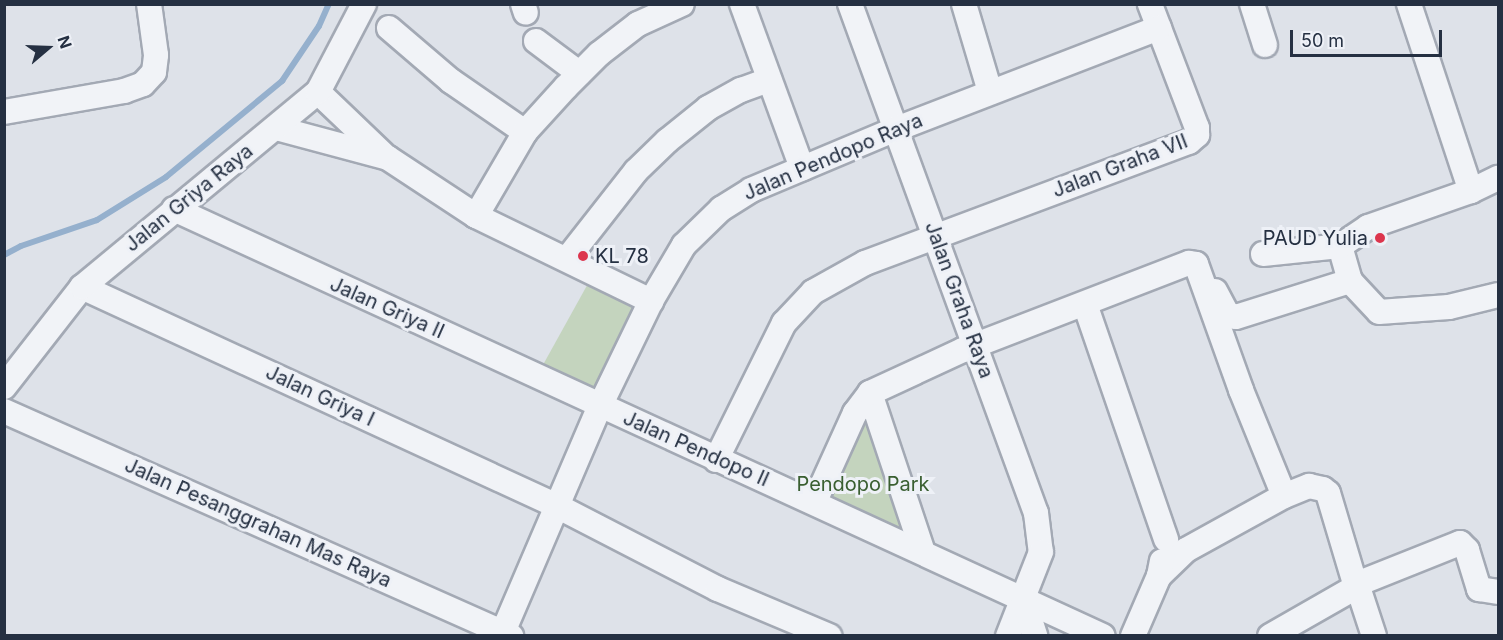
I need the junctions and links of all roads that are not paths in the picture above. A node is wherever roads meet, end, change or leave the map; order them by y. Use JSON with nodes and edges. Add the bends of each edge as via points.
{"nodes":[{"id":1,"x":149,"y":4,"type":"edge"},
{"id":2,"x":364,"y":4,"type":"edge"},
{"id":3,"x":682,"y":4,"type":"edge"},
{"id":4,"x":742,"y":4,"type":"edge"},
{"id":5,"x":850,"y":4,"type":"edge"},
{"id":6,"x":964,"y":4,"type":"edge"},
{"id":7,"x":1150,"y":4,"type":"edge"},
{"id":8,"x":1252,"y":4,"type":"edge"},
{"id":9,"x":1409,"y":4,"type":"edge"},
{"id":10,"x":389,"y":28,"type":"dead end"},
{"id":11,"x":1159,"y":28,"type":"junction"},
{"id":12,"x":536,"y":41,"type":"dead end"},
{"id":13,"x":1265,"y":45,"type":"dead end"},
{"id":14,"x":579,"y":74,"type":"junction"},
{"id":15,"x":769,"y":80,"type":"junction"},
{"id":16,"x":318,"y":92,"type":"junction"},
{"id":17,"x":990,"y":92,"type":"junction"},
{"id":18,"x":4,"y":112,"type":"edge"},
{"id":19,"x":276,"y":128,"type":"junction"},
{"id":20,"x":894,"y":130,"type":"junction"},
{"id":21,"x":525,"y":132,"type":"junction"},
{"id":22,"x":388,"y":158,"type":"junction"},
{"id":23,"x":802,"y":168,"type":"junction"},
{"id":24,"x":1498,"y":178,"type":"edge"},
{"id":25,"x":1471,"y":191,"type":"junction"},
{"id":26,"x":174,"y":209,"type":"junction"},
{"id":27,"x":476,"y":216,"type":"junction"},
{"id":28,"x":935,"y":235,"type":"junction"},
{"id":29,"x":1340,"y":246,"type":"junction"},
{"id":30,"x":1263,"y":254,"type":"dead end"},
{"id":31,"x":567,"y":259,"type":"junction"},
{"id":32,"x":1197,"y":267,"type":"junction"},
{"id":33,"x":1350,"y":281,"type":"junction"},
{"id":34,"x":82,"y":287,"type":"junction"},
{"id":35,"x":1498,"y":295,"type":"edge"},
{"id":36,"x":651,"y":301,"type":"junction"},
{"id":37,"x":1085,"y":304,"type":"junction"},
{"id":38,"x":975,"y":345,"type":"junction"},
{"id":39,"x":4,"y":387,"type":"edge"},
{"id":40,"x":870,"y":393,"type":"junction"},
{"id":41,"x":600,"y":406,"type":"junction"},
{"id":42,"x":4,"y":411,"type":"edge"},
{"id":43,"x":716,"y":460,"type":"junction"},
{"id":44,"x":1284,"y":496,"type":"junction"},
{"id":45,"x":815,"y":501,"type":"junction"},
{"id":46,"x":557,"y":506,"type":"junction"},
{"id":47,"x":1176,"y":544,"type":"junction"},
{"id":48,"x":923,"y":552,"type":"junction"},
{"id":49,"x":1357,"y":584,"type":"junction"},
{"id":50,"x":1498,"y":592,"type":"edge"},
{"id":51,"x":1023,"y":598,"type":"junction"},
{"id":52,"x":507,"y":634,"type":"edge"},
{"id":53,"x":829,"y":636,"type":"edge"},
{"id":54,"x":1008,"y":636,"type":"edge"},
{"id":55,"x":1035,"y":636,"type":"edge"},
{"id":56,"x":1103,"y":636,"type":"edge"},
{"id":57,"x":1132,"y":636,"type":"edge"},
{"id":58,"x":1270,"y":636,"type":"edge"},
{"id":59,"x":1374,"y":636,"type":"edge"}],
"edges":[{"from":1,"to":18,"type":"street","via":[[156,55],[154,72],[143,84],[123,92]]},
{"from":2,"to":16,"type":"street","name":"Jalan Griya Raya"},
{"from":3,"to":14,"type":"street","via":[[638,24]]},
{"from":4,"to":15,"type":"street"},
{"from":5,"to":20,"type":"street","name":"Jalan Graha Raya"},
{"from":6,"to":17,"type":"street"},
{"from":7,"to":11,"type":"street"},
{"from":8,"to":13,"type":"street"},
{"from":9,"to":25,"type":"street"},
{"from":10,"to":21,"type":"street","via":[[451,81]]},
{"from":11,"to":17,"type":"street","name":"Jalan Pendopo Raya"},
{"from":11,"to":28,"type":"street","name":"Jalan Graha VII","via":[[1197,128],[1194,139]]},
{"from":12,"to":14,"type":"street"},
{"from":14,"to":21,"type":"street"},
{"from":15,"to":23,"type":"street"},
{"from":15,"to":31,"type":"street","via":[[708,108],[667,141],[636,171]]},
{"from":16,"to":19,"type":"street","name":"Jalan Griya Raya"},
{"from":16,"to":22,"type":"street"},
{"from":17,"to":20,"type":"street","name":"Jalan Pendopo Raya"},
{"from":19,"to":22,"type":"street"},
{"from":19,"to":26,"type":"street","name":"Jalan Griya Raya"},
{"from":20,"to":23,"type":"street","name":"Jalan Pendopo Raya"},
{"from":20,"to":28,"type":"street","name":"Jalan Graha Raya"},
{"from":21,"to":27,"type":"street"},
{"from":22,"to":27,"type":"street"},
{"from":23,"to":36,"type":"street","name":"Jalan Pendopo Raya","via":[[751,190],[722,208],[684,245]]},
{"from":24,"to":25,"type":"street"},
{"from":25,"to":29,"type":"street","via":[[1368,227]]},
{"from":26,"to":34,"type":"street","name":"Jalan Griya Raya"},
{"from":26,"to":41,"type":"street","name":"Jalan Griya II"},
{"from":27,"to":31,"type":"street"},
{"from":28,"to":38,"type":"street","name":"Jalan Graha Raya"},
{"from":28,"to":43,"type":"street","via":[[865,262],[813,292],[784,323]]},
{"from":29,"to":30,"type":"street"},
{"from":29,"to":33,"type":"street"},
{"from":31,"to":36,"type":"street"},
{"from":32,"to":33,"type":"street","via":[[1204,270],[1231,317]]},
{"from":32,"to":37,"type":"street","via":[[1183,263]]},
{"from":32,"to":44,"type":"street"},
{"from":33,"to":35,"type":"street","via":[[1379,312],[1449,307]]},
{"from":34,"to":39,"type":"street","name":"Jalan Griya Raya"},
{"from":34,"to":46,"type":"street","name":"Jalan Griya I"},
{"from":36,"to":41,"type":"street","name":"Jalan Pendopo Raya"},
{"from":37,"to":38,"type":"street"},
{"from":37,"to":47,"type":"street"},
{"from":38,"to":40,"type":"street"},
{"from":38,"to":51,"type":"street","name":"Jalan Graha Raya","via":[[1041,535],[1041,552]]},
{"from":40,"to":45,"type":"street","via":[[855,413]]},
{"from":40,"to":48,"type":"street"},
{"from":41,"to":43,"type":"street","name":"Jalan Pendopo II"},
{"from":41,"to":46,"type":"street","name":"Jalan Pendopo Raya"},
{"from":42,"to":52,"type":"street","name":"Jalan Pesanggrahan Mas Raya"},
{"from":43,"to":45,"type":"street","name":"Jalan Pendopo II"},
{"from":44,"to":47,"type":"street"},
{"from":44,"to":49,"type":"street","via":[[1317,486],[1328,493]]},
{"from":45,"to":48,"type":"street","name":"Jalan Pendopo II"},
{"from":46,"to":52,"type":"street","name":"Jalan Pendopo Raya"},
{"from":46,"to":53,"type":"street","name":"Jalan Griya I","via":[[718,589]]},
{"from":47,"to":57,"type":"street"},
{"from":48,"to":51,"type":"street","name":"Jalan Pendopo II"},
{"from":49,"to":50,"type":"street","via":[[1460,543],[1467,550],[1478,587]]},
{"from":49,"to":58,"type":"street","via":[[1347,594]]},
{"from":49,"to":59,"type":"street"},
{"from":51,"to":54,"type":"street","name":"Jalan Graha Raya"},
{"from":51,"to":55,"type":"street"},
{"from":51,"to":56,"type":"street","name":"Jalan Pendopo II"}]}
